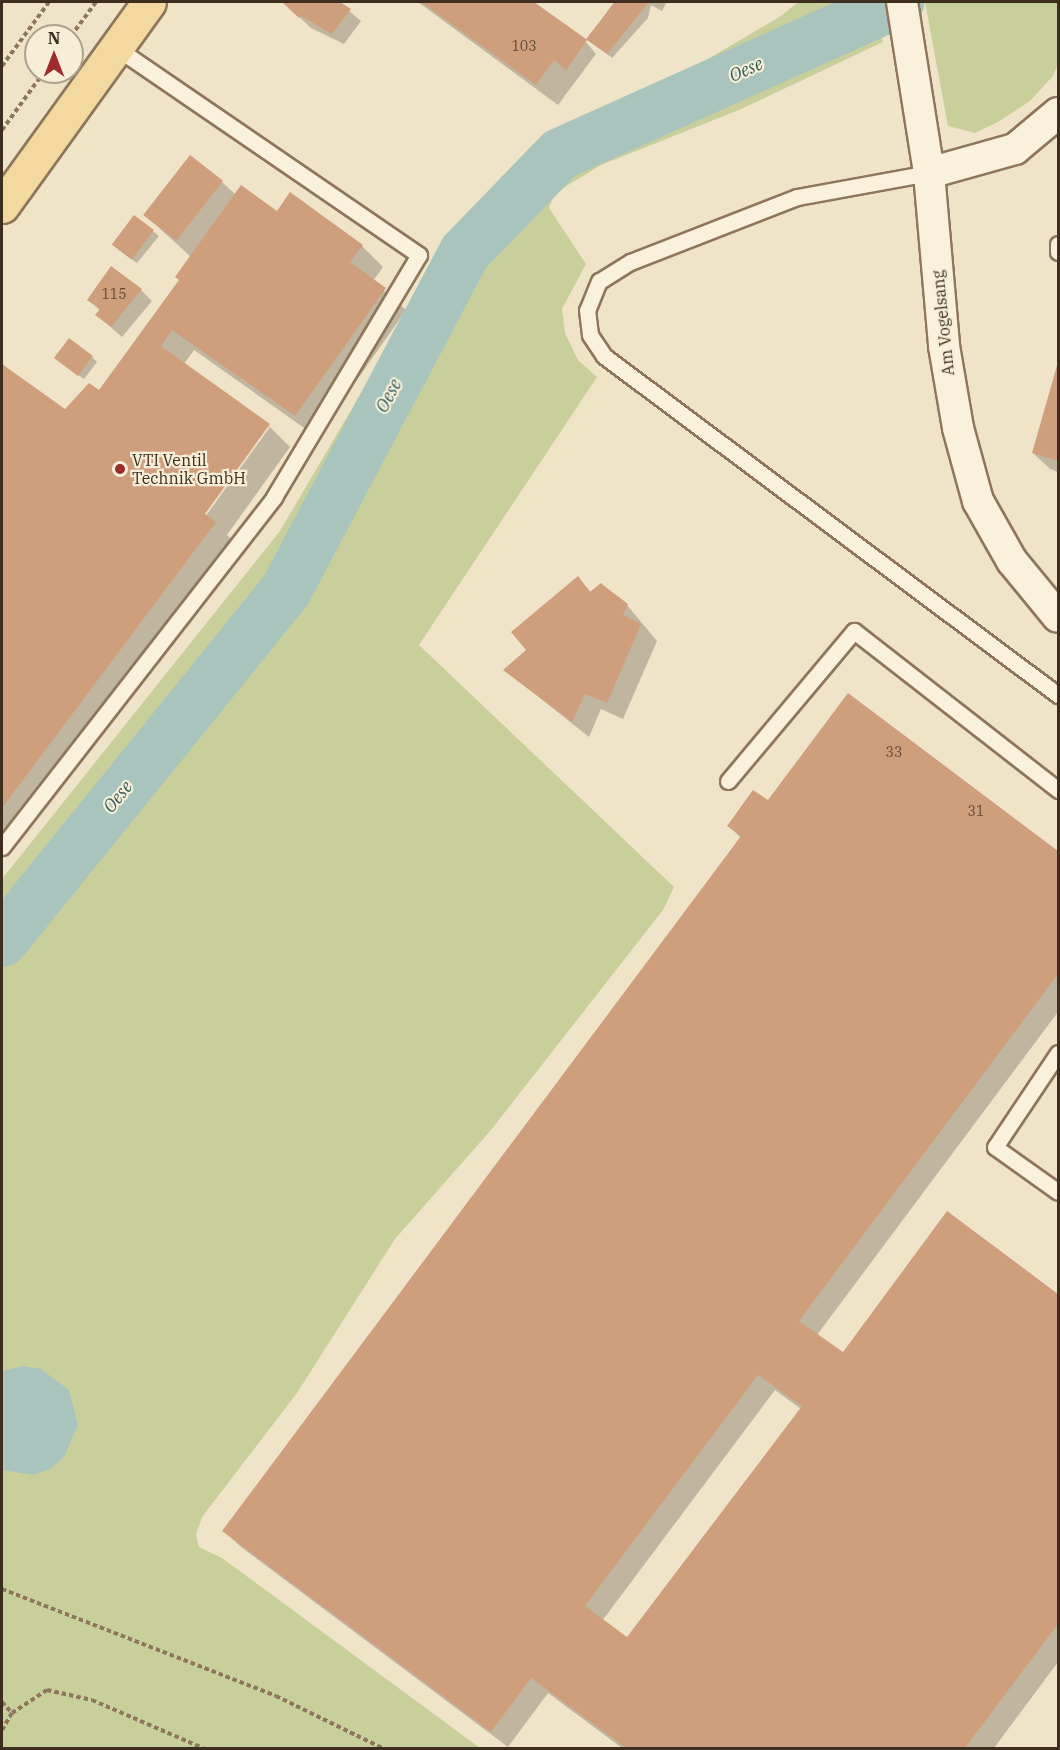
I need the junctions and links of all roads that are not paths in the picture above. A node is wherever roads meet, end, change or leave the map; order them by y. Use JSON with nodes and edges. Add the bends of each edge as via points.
{"nodes":[{"id":1,"x":149,"y":2,"type":"edge"},
{"id":2,"x":902,"y":2,"type":"edge"},
{"id":3,"x":117,"y":48,"type":"junction"},
{"id":4,"x":1059,"y":113,"type":"edge"},
{"id":5,"x":929,"y":173,"type":"junction"},
{"id":6,"x":5,"y":197,"type":"edge"},
{"id":7,"x":1059,"y":244,"type":"edge"},
{"id":8,"x":1059,"y":252,"type":"edge"},
{"id":9,"x":1059,"y":617,"type":"edge"},
{"id":10,"x":1059,"y":695,"type":"edge"},
{"id":11,"x":728,"y":781,"type":"dead end"},
{"id":12,"x":1059,"y":790,"type":"edge"},
{"id":13,"x":2,"y":848,"type":"edge"},
{"id":14,"x":1059,"y":1053,"type":"edge"},
{"id":15,"x":1059,"y":1192,"type":"edge"}],
"edges":[{"from":1,"to":3,"type":"main road"},
{"from":2,"to":5,"type":"street","name":"Am Vogelsang"},
{"from":3,"to":6,"type":"main road"},
{"from":3,"to":13,"type":"lane","via":[[419,255],[274,497]]},
{"from":4,"to":5,"type":"street","via":[[1015,149]]},
{"from":5,"to":9,"type":"street","name":"Am Vogelsang","via":[[944,346],[958,428],[978,501],[1012,561]]},
{"from":5,"to":10,"type":"lane","via":[[797,197],[630,262],[599,281],[587,310],[590,334],[604,356]]},
{"from":7,"to":8,"type":"lane"},
{"from":11,"to":12,"type":"lane","via":[[854,631]]},
{"from":14,"to":15,"type":"lane","via":[[995,1147]]}]}
